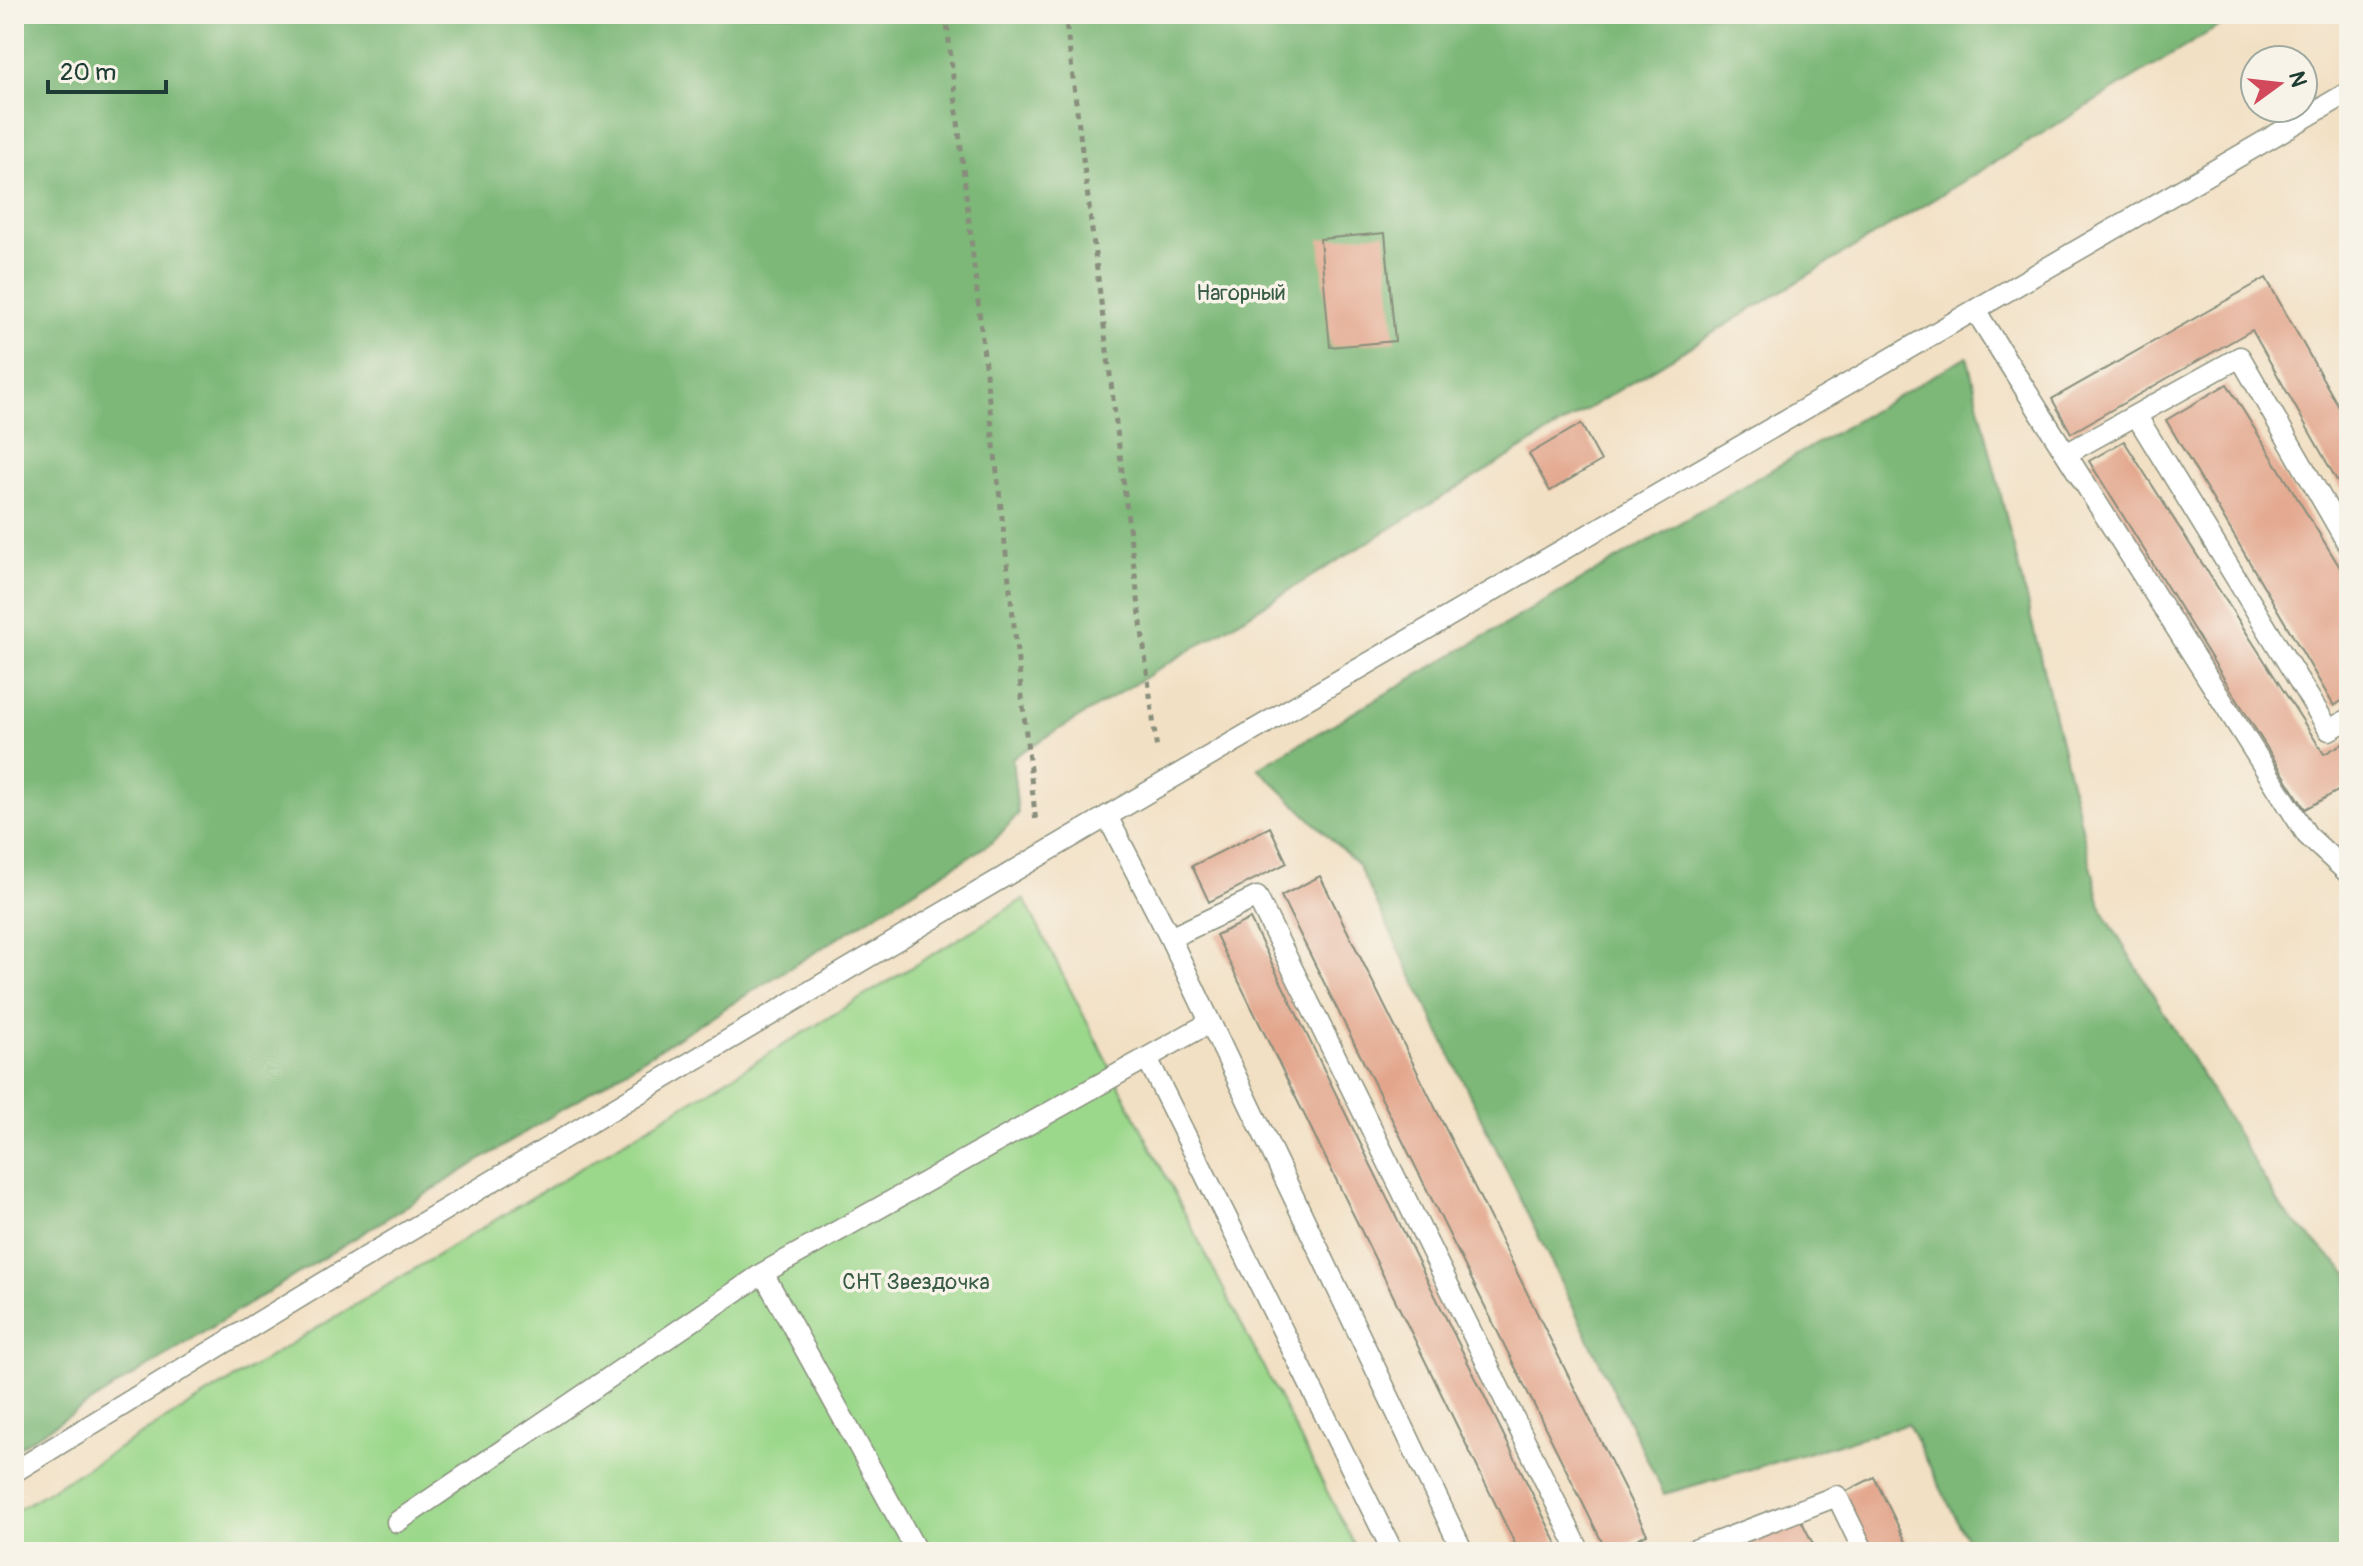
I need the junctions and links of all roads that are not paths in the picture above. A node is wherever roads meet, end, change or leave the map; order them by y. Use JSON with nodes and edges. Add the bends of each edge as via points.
{"nodes":[{"id":1,"x":2349,"y":92,"type":"edge"},
{"id":2,"x":1975,"y":310,"type":"junction"},
{"id":3,"x":2136,"y":415,"type":"junction"},
{"id":4,"x":2066,"y":454,"type":"junction"},
{"id":5,"x":2349,"y":546,"type":"edge"},
{"id":6,"x":2349,"y":719,"type":"edge"},
{"id":7,"x":1107,"y":816,"type":"junction"},
{"id":8,"x":2349,"y":874,"type":"edge"},
{"id":9,"x":1170,"y":938,"type":"junction"},
{"id":10,"x":1209,"y":1023,"type":"junction"},
{"id":11,"x":1147,"y":1058,"type":"junction"},
{"id":12,"x":763,"y":1273,"type":"junction"},
{"id":13,"x":14,"y":1472,"type":"edge"},
{"id":14,"x":397,"y":1522,"type":"dead end"},
{"id":15,"x":1716,"y":1547,"type":"edge"},
{"id":16,"x":917,"y":1552,"type":"edge"},
{"id":17,"x":1393,"y":1552,"type":"edge"},
{"id":18,"x":1463,"y":1552,"type":"edge"},
{"id":19,"x":1580,"y":1552,"type":"edge"},
{"id":20,"x":1689,"y":1552,"type":"edge"},
{"id":21,"x":1864,"y":1552,"type":"edge"}],
"edges":[{"from":1,"to":2,"type":"lane"},
{"from":2,"to":4,"type":"lane"},
{"from":2,"to":7,"type":"lane"},
{"from":3,"to":4,"type":"lane"},
{"from":3,"to":5,"type":"lane","via":[[2240,357]]},
{"from":3,"to":6,"type":"lane","via":[[2329,730]]},
{"from":4,"to":8,"type":"lane","via":[[2307,835]]},
{"from":7,"to":9,"type":"lane"},
{"from":7,"to":13,"type":"lane","via":[[602,1114]]},
{"from":9,"to":10,"type":"lane"},
{"from":9,"to":19,"type":"lane","via":[[1257,897]]},
{"from":10,"to":11,"type":"lane"},
{"from":10,"to":18,"type":"lane"},
{"from":11,"to":12,"type":"lane"},
{"from":11,"to":17,"type":"lane"},
{"from":12,"to":14,"type":"lane"},
{"from":12,"to":16,"type":"lane"},
{"from":15,"to":20,"type":"lane"},
{"from":15,"to":21,"type":"lane","via":[[1837,1496]]}]}
